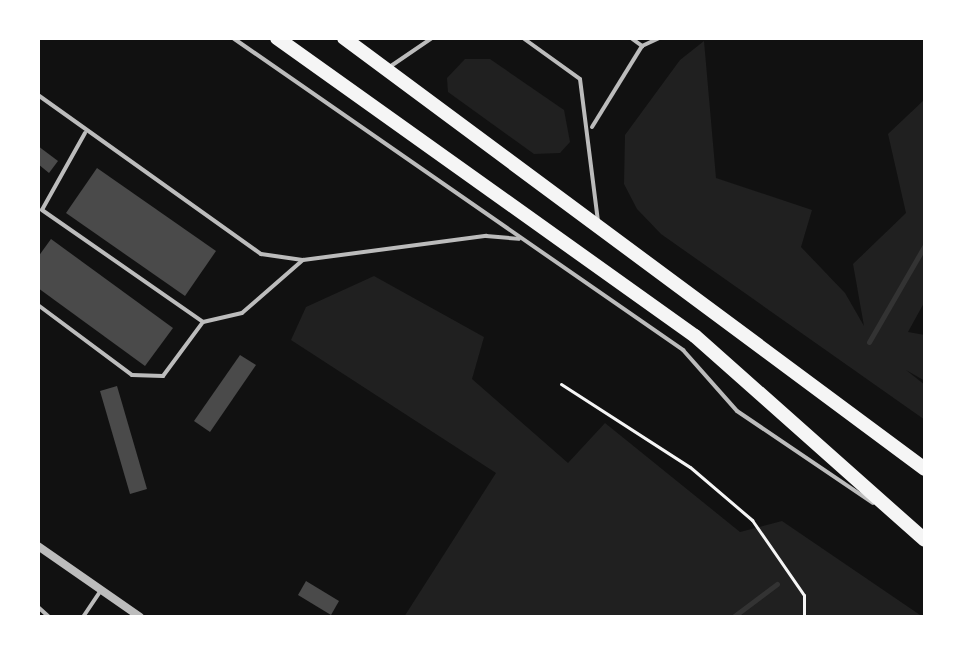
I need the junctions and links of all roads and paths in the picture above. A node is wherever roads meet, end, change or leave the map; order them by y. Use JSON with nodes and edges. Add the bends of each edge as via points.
{"nodes":[{"id":1,"x":233,"y":38,"type":"edge"},
{"id":2,"x":277,"y":38,"type":"edge"},
{"id":3,"x":344,"y":38,"type":"edge"},
{"id":4,"x":432,"y":38,"type":"edge"},
{"id":5,"x":523,"y":38,"type":"edge"},
{"id":6,"x":631,"y":38,"type":"edge"},
{"id":7,"x":659,"y":38,"type":"edge"},
{"id":8,"x":642,"y":46,"type":"junction"},
{"id":9,"x":388,"y":68,"type":"junction"},
{"id":10,"x":38,"y":95,"type":"edge"},
{"id":11,"x":591,"y":129,"type":"junction"},
{"id":12,"x":85,"y":133,"type":"junction"},
{"id":13,"x":42,"y":210,"type":"junction"},
{"id":14,"x":38,"y":216,"type":"edge"},
{"id":15,"x":598,"y":221,"type":"junction"},
{"id":16,"x":522,"y":240,"type":"junction"},
{"id":17,"x":303,"y":260,"type":"junction"},
{"id":18,"x":38,"y":305,"type":"edge"},
{"id":19,"x":203,"y":322,"type":"junction"},
{"id":20,"x":561,"y":384,"type":"dead end"},
{"id":21,"x":925,"y":469,"type":"edge"},
{"id":22,"x":898,"y":520,"type":"junction"},
{"id":23,"x":925,"y":540,"type":"edge"},
{"id":24,"x":38,"y":546,"type":"edge"},
{"id":25,"x":101,"y":590,"type":"junction"},
{"id":26,"x":38,"y":607,"type":"edge"},
{"id":27,"x":49,"y":617,"type":"edge"},
{"id":28,"x":83,"y":617,"type":"edge"},
{"id":29,"x":140,"y":617,"type":"edge"},
{"id":30,"x":804,"y":617,"type":"edge"}],
"edges":[{"from":1,"to":16,"type":"lane"},
{"from":2,"to":22,"type":"highway","via":[[695,336]]},
{"from":3,"to":9,"type":"highway"},
{"from":4,"to":9,"type":"lane"},
{"from":5,"to":11,"type":"lane","via":[[580,79]]},
{"from":6,"to":8,"type":"lane"},
{"from":7,"to":8,"type":"lane"},
{"from":8,"to":11,"type":"lane"},
{"from":9,"to":15,"type":"highway"},
{"from":10,"to":12,"type":"lane"},
{"from":11,"to":15,"type":"lane"},
{"from":12,"to":13,"type":"lane"},
{"from":12,"to":17,"type":"lane","via":[[261,254]]},
{"from":13,"to":14,"type":"lane"},
{"from":13,"to":19,"type":"lane"},
{"from":15,"to":21,"type":"highway"},
{"from":16,"to":17,"type":"lane","via":[[486,236]]},
{"from":16,"to":22,"type":"lane","via":[[683,350],[737,411]]},
{"from":17,"to":19,"type":"lane","via":[[242,313]]},
{"from":18,"to":19,"type":"lane","via":[[132,375],[163,376]]},
{"from":20,"to":30,"type":"path","via":[[690,467],[752,520],[804,595]]},
{"from":22,"to":23,"type":"highway"},
{"from":24,"to":25,"type":"street"},
{"from":25,"to":28,"type":"lane"},
{"from":25,"to":29,"type":"street"},
{"from":26,"to":27,"type":"lane"}]}
